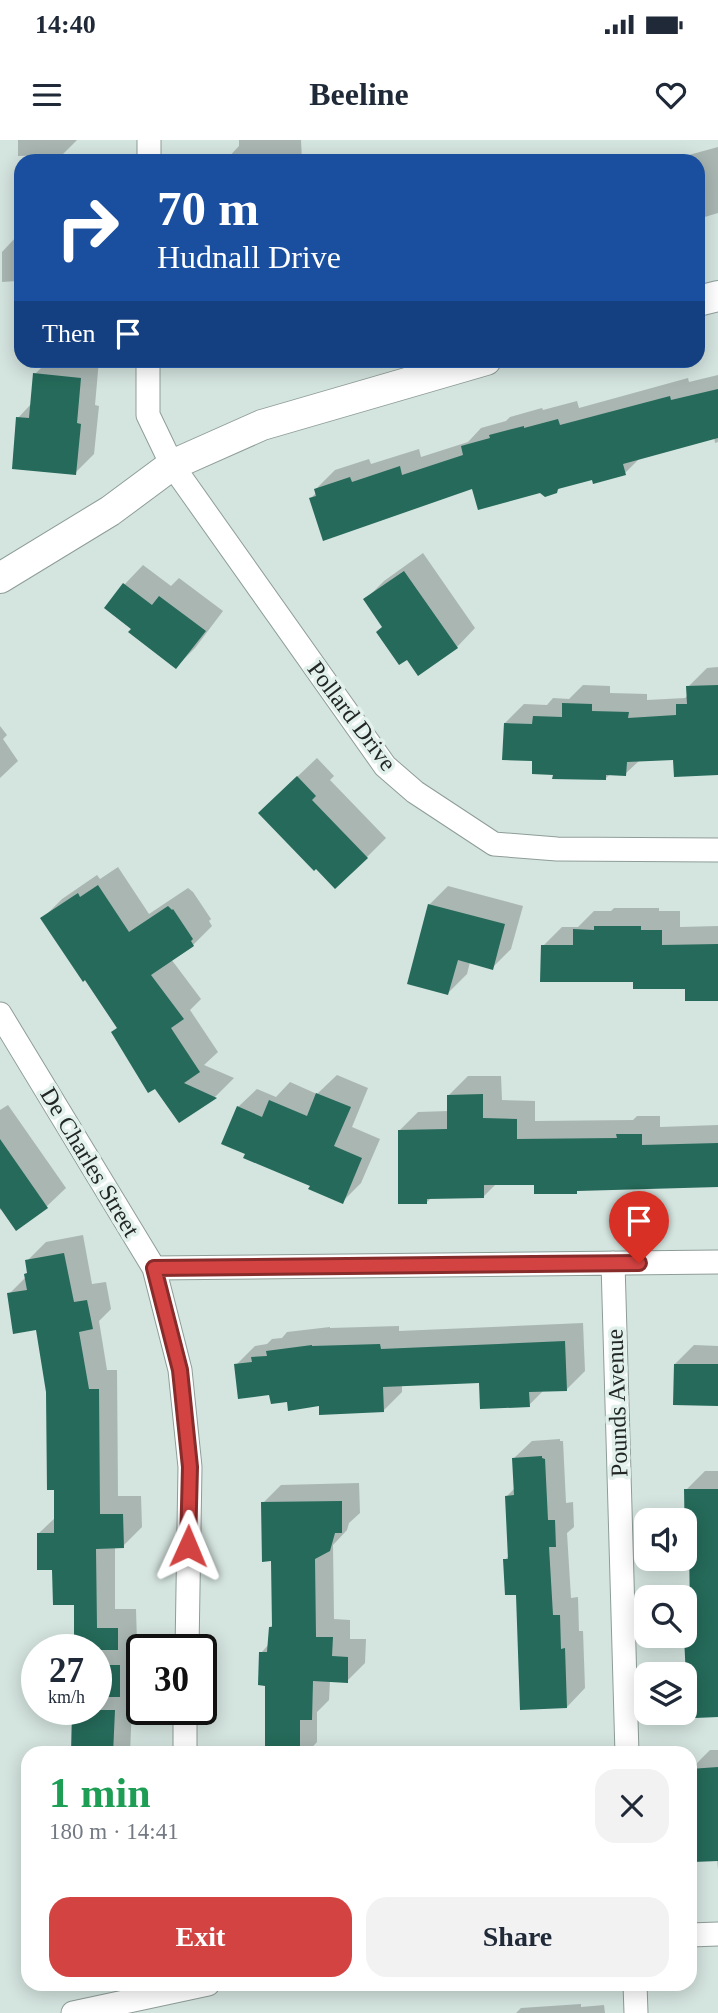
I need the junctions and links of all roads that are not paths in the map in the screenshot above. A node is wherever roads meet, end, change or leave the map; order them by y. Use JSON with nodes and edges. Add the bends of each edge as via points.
{"nodes":[{"id":1,"x":149,"y":368,"type":"edge"},
{"id":2,"x":458,"y":368,"type":"edge"},
{"id":3,"x":172,"y":464,"type":"junction"},
{"id":4,"x":0,"y":578,"type":"edge"},
{"id":5,"x":718,"y":850,"type":"edge"},
{"id":6,"x":0,"y":1014,"type":"edge"},
{"id":7,"x":718,"y":1262,"type":"edge"},
{"id":8,"x":613,"y":1263,"type":"junction"},
{"id":9,"x":154,"y":1268,"type":"junction"},
{"id":10,"x":187,"y":1634,"type":"edge"},
{"id":11,"x":186,"y":1725,"type":"edge"},
{"id":12,"x":185,"y":1746,"type":"edge"},
{"id":13,"x":627,"y":1746,"type":"edge"},
{"id":14,"x":718,"y":1934,"type":"edge"},
{"id":15,"x":697,"y":1935,"type":"edge"},
{"id":16,"x":164,"y":1991,"type":"edge"},
{"id":17,"x":635,"y":1991,"type":"edge"},
{"id":18,"x":73,"y":2013,"type":"edge"},
{"id":19,"x":636,"y":2013,"type":"edge"}],
"edges":[{"from":1,"to":3,"type":"street","name":"Pollard Drive","via":[[148,415]]},
{"from":2,"to":3,"type":"street","via":[[262,425]]},
{"from":3,"to":4,"type":"street","via":[[110,511]]},
{"from":3,"to":5,"type":"street","name":"Pollard Drive","via":[[385,766],[415,792],[494,844]]},
{"from":6,"to":9,"type":"street","name":"De Charles Street"},
{"from":7,"to":8,"type":"street"},
{"from":8,"to":9,"type":"street"},
{"from":8,"to":13,"type":"street","name":"Pounds Avenue"},
{"from":9,"to":10,"type":"street","name":"De Charles Street","via":[[180,1370],[190,1467]]},
{"from":11,"to":12,"type":"street"},
{"from":14,"to":15,"type":"street"},
{"from":16,"to":18,"type":"street"},
{"from":17,"to":19,"type":"street"}]}
